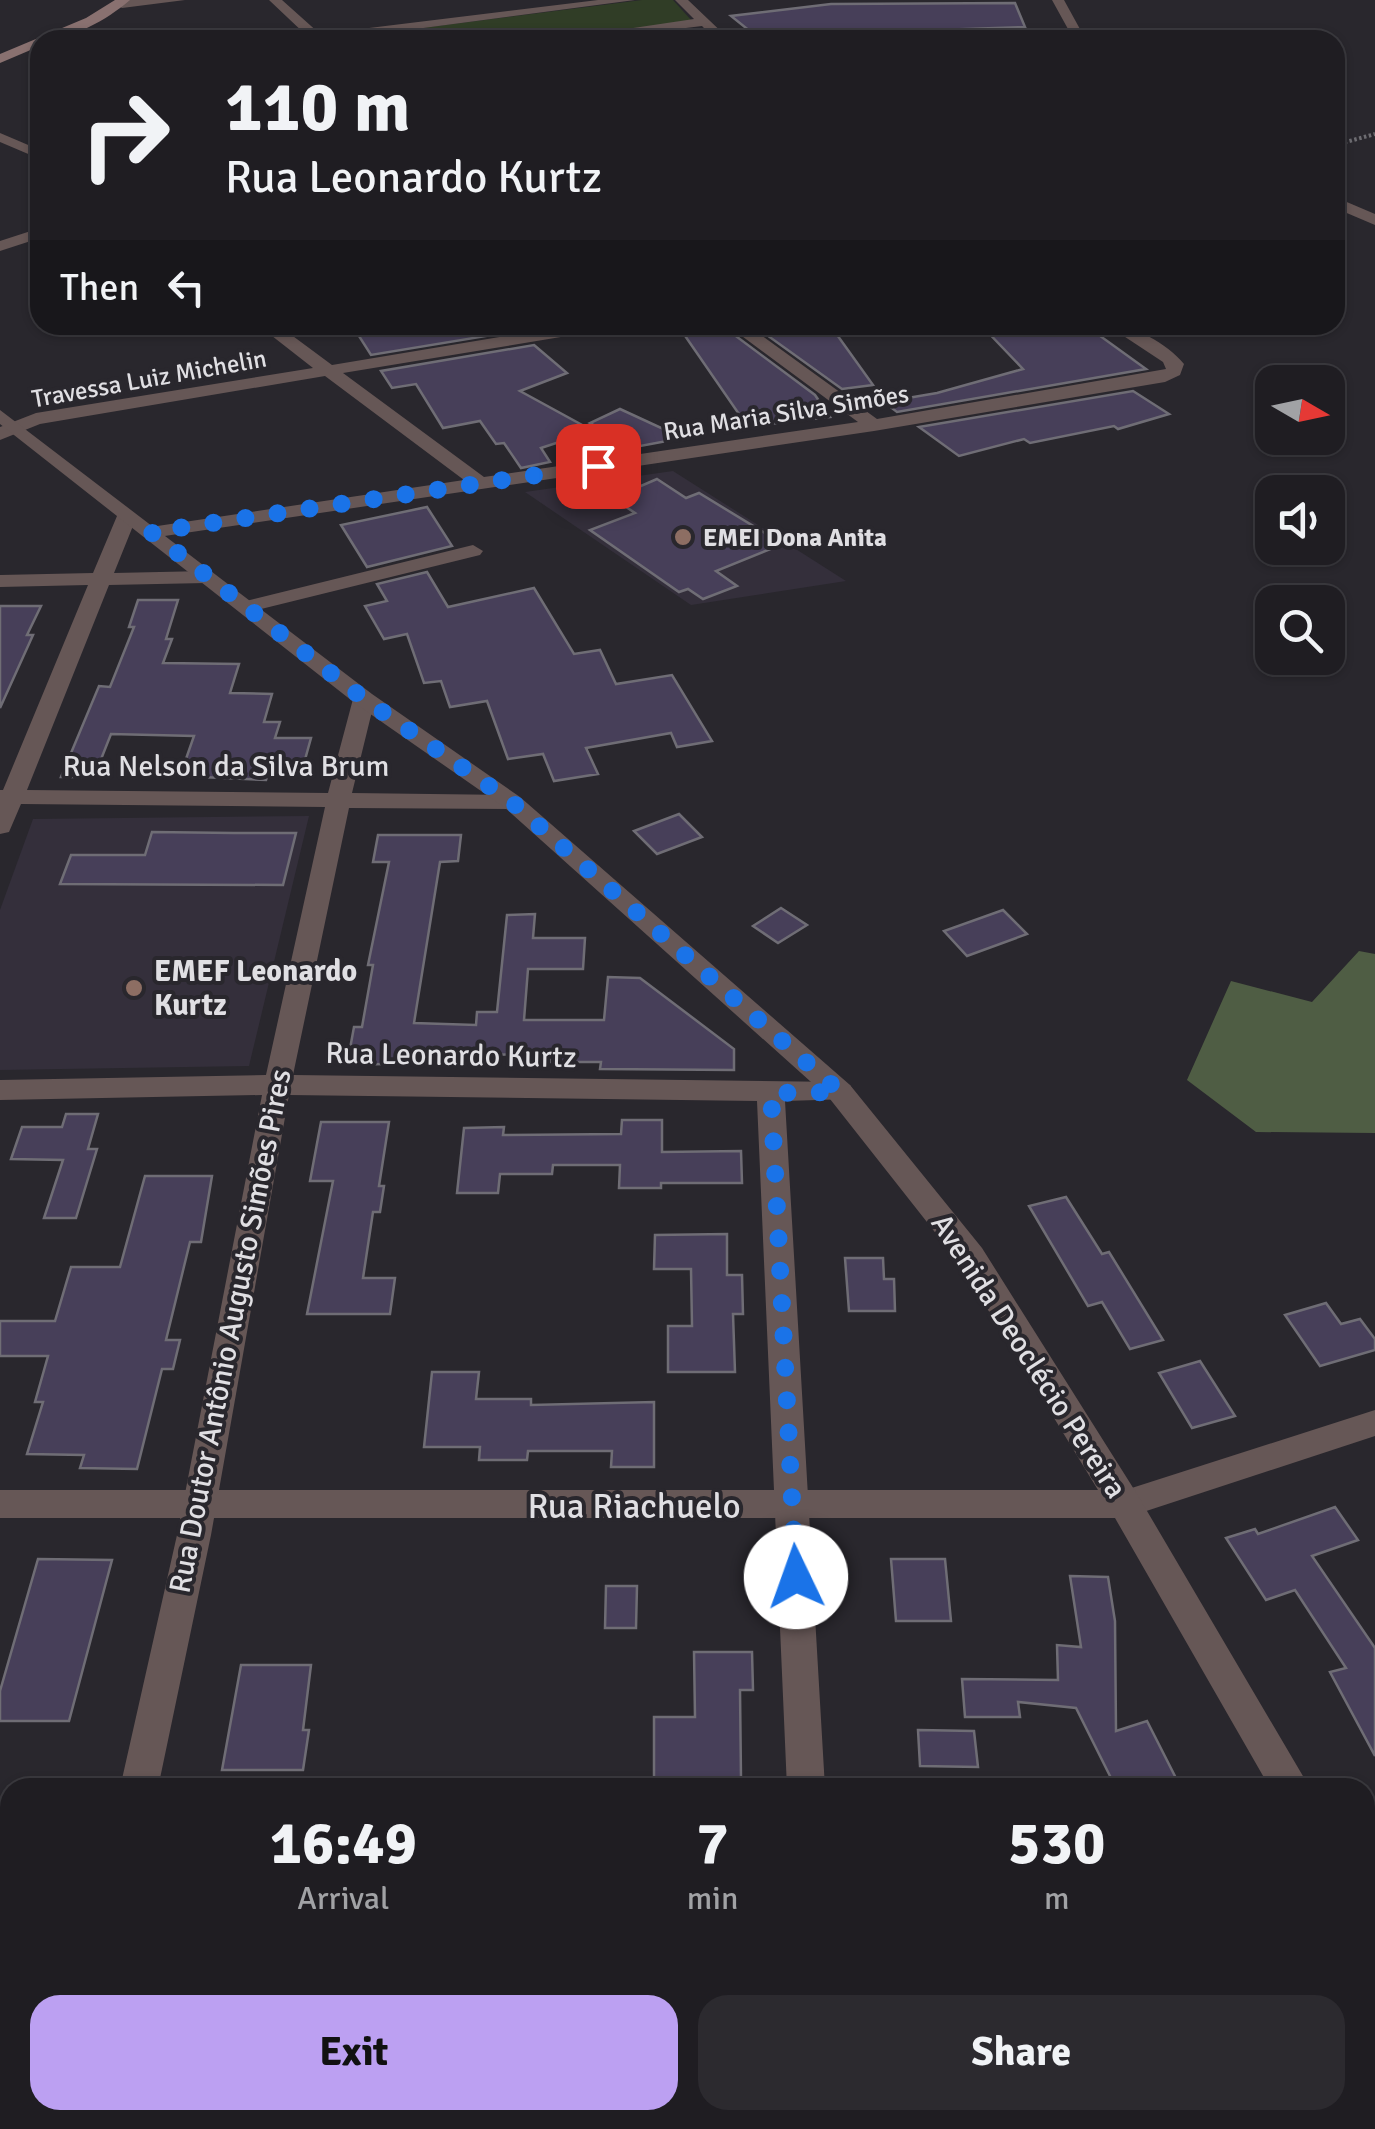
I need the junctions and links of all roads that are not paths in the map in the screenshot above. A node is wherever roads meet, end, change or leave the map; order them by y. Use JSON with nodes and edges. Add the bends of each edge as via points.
{"nodes":[{"id":1,"x":179,"y":0,"type":"edge"},
{"id":2,"x":276,"y":0,"type":"edge"},
{"id":3,"x":629,"y":0,"type":"edge"},
{"id":4,"x":681,"y":0,"type":"edge"},
{"id":5,"x":1058,"y":0,"type":"edge"},
{"id":6,"x":123,"y":2,"type":"edge"},
{"id":7,"x":703,"y":22,"type":"junction"},
{"id":8,"x":65,"y":30,"type":"edge"},
{"id":9,"x":304,"y":30,"type":"edge"},
{"id":10,"x":385,"y":30,"type":"edge"},
{"id":11,"x":639,"y":30,"type":"edge"},
{"id":12,"x":712,"y":30,"type":"edge"},
{"id":13,"x":1075,"y":30,"type":"edge"},
{"id":14,"x":30,"y":46,"type":"edge"},
{"id":15,"x":0,"y":59,"type":"edge"},
{"id":16,"x":0,"y":137,"type":"edge"},
{"id":17,"x":30,"y":146,"type":"edge"},
{"id":18,"x":1345,"y":206,"type":"edge"},
{"id":19,"x":1375,"y":220,"type":"edge"},
{"id":20,"x":30,"y":236,"type":"edge"},
{"id":21,"x":0,"y":246,"type":"edge"},
{"id":22,"x":280,"y":335,"type":"edge"},
{"id":23,"x":545,"y":335,"type":"edge"},
{"id":24,"x":750,"y":335,"type":"edge"},
{"id":25,"x":1132,"y":335,"type":"edge"},
{"id":26,"x":329,"y":372,"type":"junction"},
{"id":27,"x":874,"y":425,"type":"junction"},
{"id":28,"x":6,"y":426,"type":"edge"},
{"id":29,"x":480,"y":483,"type":"junction"},
{"id":30,"x":128,"y":516,"type":"junction"},
{"id":31,"x":151,"y":532,"type":"junction"},
{"id":32,"x":473,"y":551,"type":"dead end"},
{"id":33,"x":206,"y":577,"type":"junction"},
{"id":34,"x":100,"y":580,"type":"junction"},
{"id":35,"x":0,"y":582,"type":"edge"},
{"id":36,"x":245,"y":608,"type":"junction"},
{"id":37,"x":364,"y":699,"type":"junction"},
{"id":38,"x":6,"y":797,"type":"edge"},
{"id":39,"x":338,"y":798,"type":"junction"},
{"id":40,"x":512,"y":802,"type":"junction"},
{"id":41,"x":0,"y":827,"type":"edge"},
{"id":42,"x":277,"y":1085,"type":"junction"},
{"id":43,"x":0,"y":1090,"type":"edge"},
{"id":44,"x":840,"y":1092,"type":"junction"},
{"id":45,"x":771,"y":1093,"type":"junction"},
{"id":46,"x":1375,"y":1423,"type":"edge"},
{"id":47,"x":0,"y":1504,"type":"edge"},
{"id":48,"x":200,"y":1504,"type":"junction"},
{"id":49,"x":1126,"y":1504,"type":"junction"},
{"id":50,"x":793,"y":1507,"type":"junction"},
{"id":51,"x":141,"y":1778,"type":"edge"},
{"id":52,"x":806,"y":1778,"type":"edge"},
{"id":53,"x":1285,"y":1778,"type":"edge"}],
"edges":[{"from":1,"to":6,"type":"street"},
{"from":2,"to":9,"type":"street"},
{"from":3,"to":10,"type":"street"},
{"from":4,"to":7,"type":"street"},
{"from":5,"to":13,"type":"street"},
{"from":6,"to":8,"type":"main road"},
{"from":7,"to":11,"type":"street"},
{"from":7,"to":12,"type":"street"},
{"from":14,"to":15,"type":"main road"},
{"from":16,"to":17,"type":"street"},
{"from":18,"to":19,"type":"street"},
{"from":20,"to":21,"type":"street"},
{"from":22,"to":26,"type":"street"},
{"from":23,"to":26,"type":"street","name":"Travessa Luiz Michelin"},
{"from":24,"to":27,"type":"street"},
{"from":25,"to":27,"type":"street","name":"Rua Maria Silva Simões","via":[[1169,358],[1174,372]]},
{"from":26,"to":28,"type":"street","name":"Travessa Luiz Michelin"},
{"from":26,"to":29,"type":"street"},
{"from":27,"to":29,"type":"street","name":"Rua Maria Silva Simões"},
{"from":28,"to":30,"type":"street","name":"Avenida Deoclécio Pereira"},
{"from":29,"to":31,"type":"street","name":"Rua Maria Silva Simões"},
{"from":30,"to":31,"type":"street","name":"Avenida Deoclécio Pereira"},
{"from":30,"to":34,"type":"street"},
{"from":31,"to":33,"type":"street","name":"Avenida Deoclécio Pereira"},
{"from":32,"to":36,"type":"street"},
{"from":33,"to":34,"type":"street"},
{"from":33,"to":36,"type":"street","name":"Avenida Deoclécio Pereira"},
{"from":34,"to":35,"type":"street"},
{"from":34,"to":38,"type":"street"},
{"from":36,"to":37,"type":"street","name":"Avenida Deoclécio Pereira"},
{"from":37,"to":39,"type":"street","name":"Rua Doutor Antônio Augusto Simões Pires"},
{"from":37,"to":40,"type":"street","name":"Avenida Deoclécio Pereira"},
{"from":38,"to":39,"type":"street","name":"Rua Nelson da Silva Brum"},
{"from":38,"to":41,"type":"street"},
{"from":39,"to":40,"type":"street","name":"Rua Nelson da Silva Brum"},
{"from":39,"to":42,"type":"street","name":"Rua Doutor Antônio Augusto Simões Pires"},
{"from":40,"to":44,"type":"street","name":"Avenida Deoclécio Pereira"},
{"from":42,"to":43,"type":"street","name":"Rua Leonardo Kurtz"},
{"from":42,"to":45,"type":"street","name":"Rua Leonardo Kurtz"},
{"from":42,"to":48,"type":"street","name":"Rua Doutor Antônio Augusto Simões Pires"},
{"from":44,"to":45,"type":"street","name":"Rua Leonardo Kurtz"},
{"from":44,"to":49,"type":"street","name":"Avenida Deoclécio Pereira","via":[[972,1256]]},
{"from":45,"to":50,"type":"street"},
{"from":46,"to":49,"type":"street","name":"Rua Riachuelo"},
{"from":47,"to":48,"type":"street","name":"Rua Riachuelo"},
{"from":48,"to":50,"type":"street","name":"Rua Riachuelo"},
{"from":48,"to":51,"type":"street","name":"Rua Doutor Antônio Augusto Simões Pires"},
{"from":49,"to":50,"type":"street","name":"Rua Riachuelo"},
{"from":49,"to":53,"type":"street","name":"Avenida Deoclécio Pereira"},
{"from":50,"to":52,"type":"street"}]}
